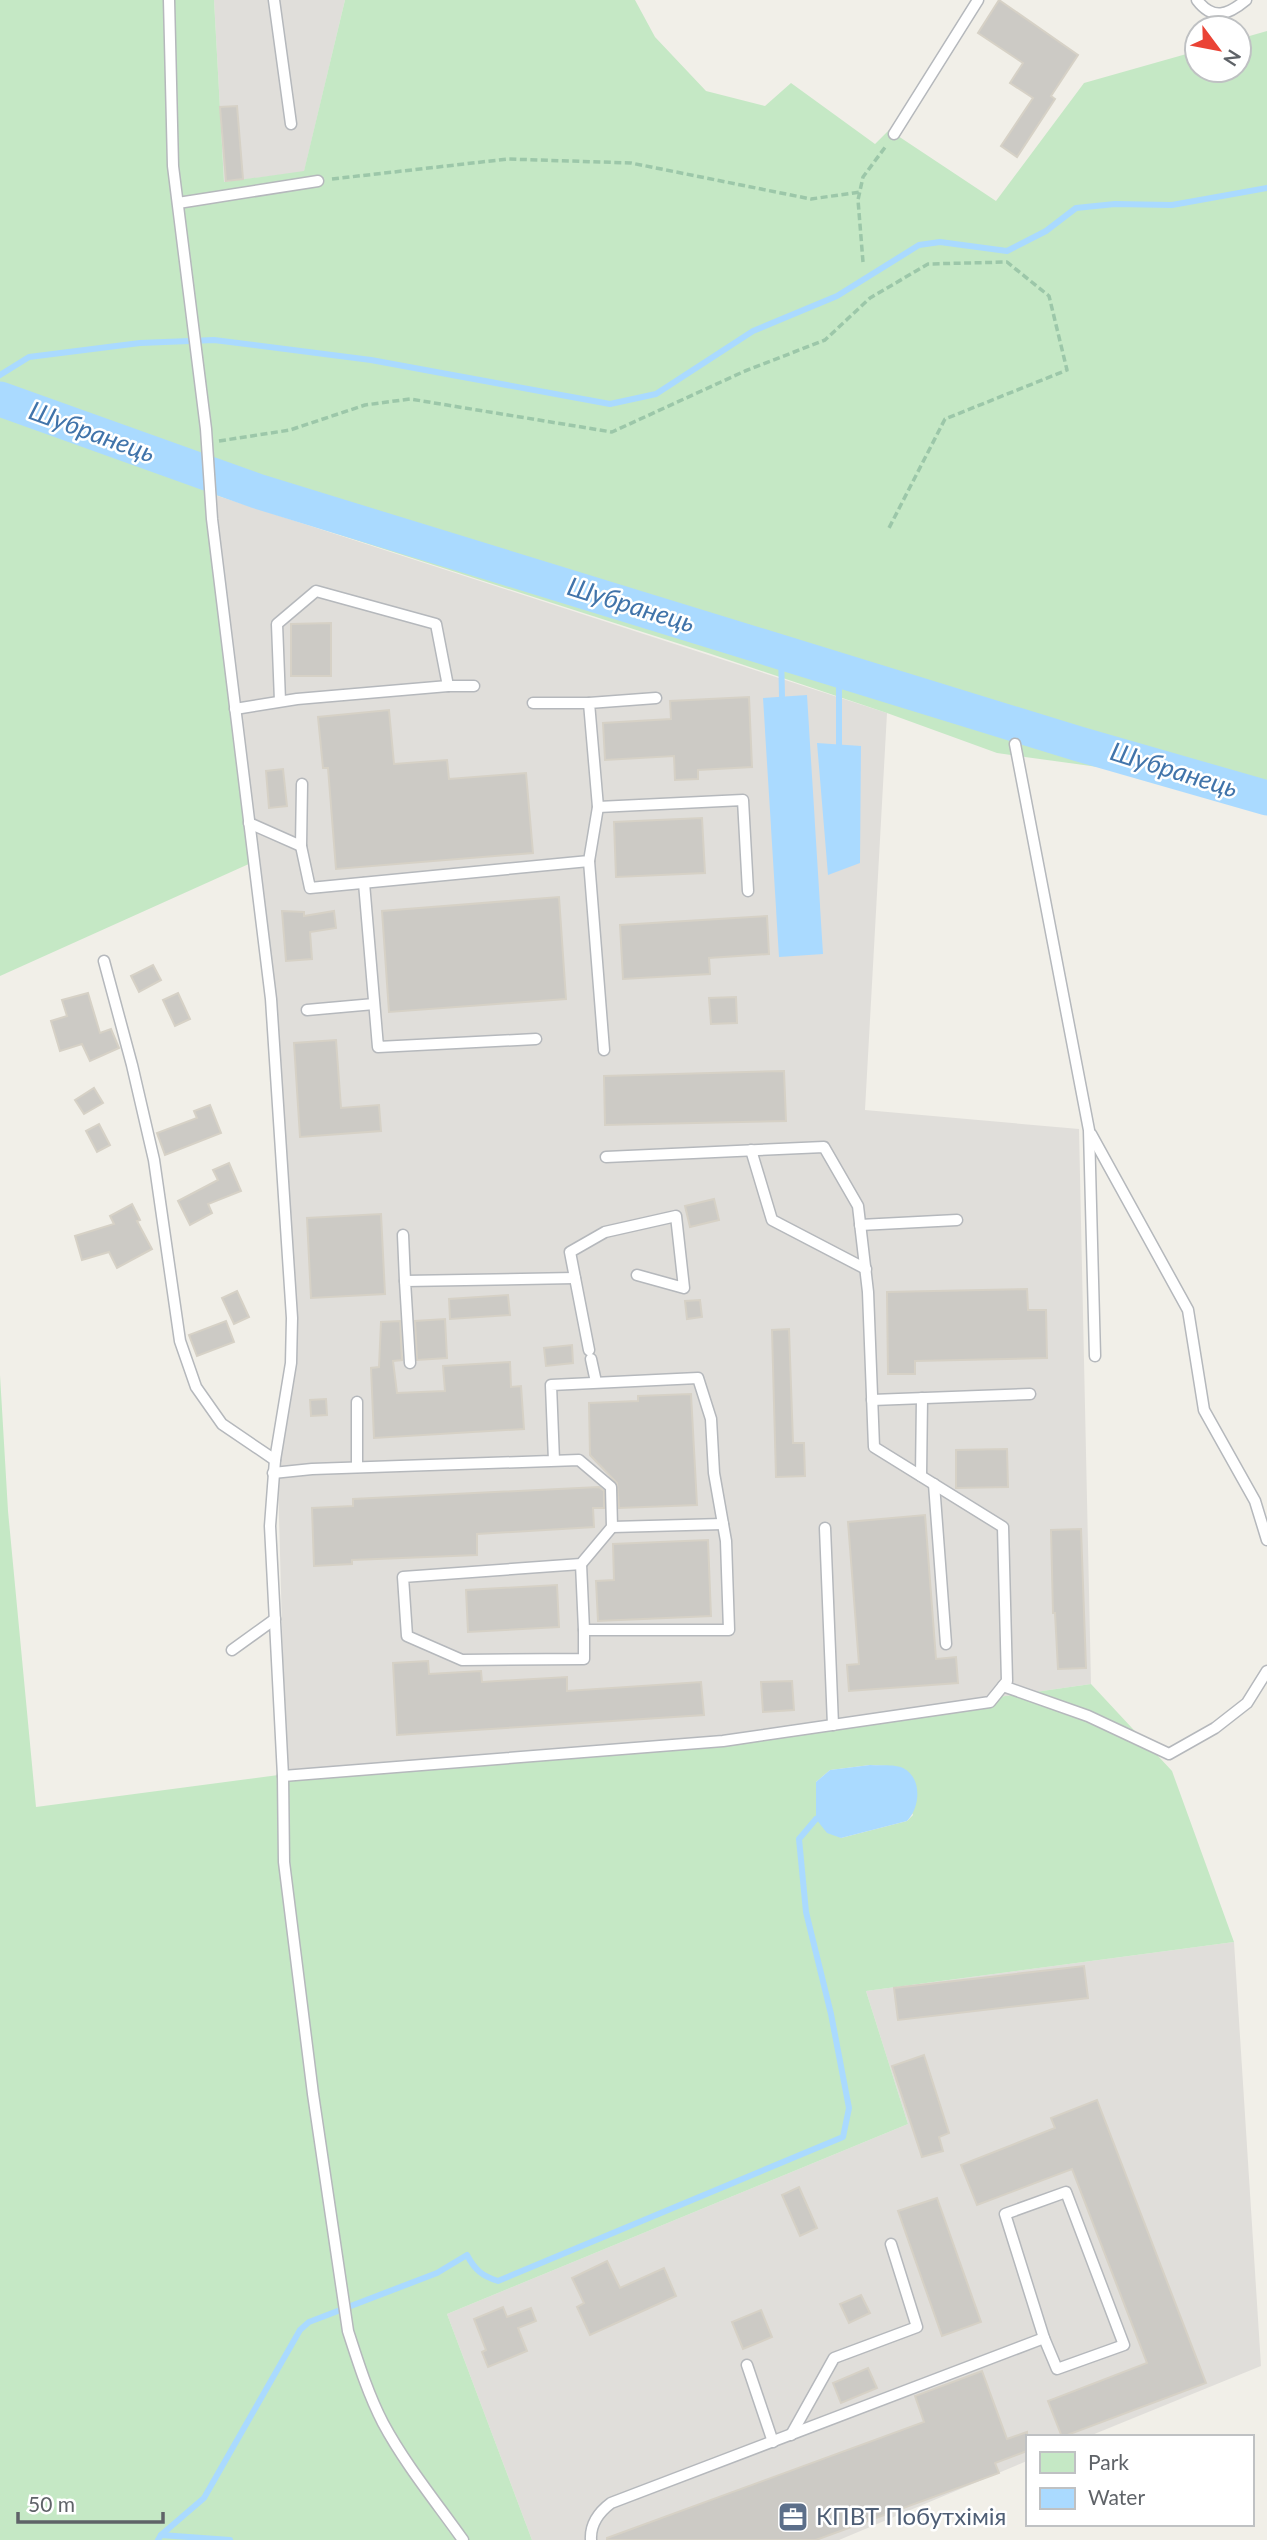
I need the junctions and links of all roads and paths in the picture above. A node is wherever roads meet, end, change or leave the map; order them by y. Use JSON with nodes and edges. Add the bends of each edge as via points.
{"nodes":[{"id":1,"x":169,"y":0,"type":"edge"},
{"id":2,"x":274,"y":0,"type":"edge"},
{"id":3,"x":978,"y":0,"type":"edge"},
{"id":4,"x":1197,"y":0,"type":"edge"},
{"id":5,"x":1246,"y":0,"type":"edge"},
{"id":6,"x":291,"y":124,"type":"dead end"},
{"id":7,"x":894,"y":134,"type":"joint"},
{"id":8,"x":318,"y":181,"type":"joint"},
{"id":9,"x":860,"y":192,"type":"junction"},
{"id":10,"x":178,"y":203,"type":"junction"},
{"id":11,"x":863,"y":262,"type":"dead end"},
{"id":12,"x":207,"y":443,"type":"junction"},
{"id":13,"x":889,"y":528,"type":"dead end"},
{"id":14,"x":449,"y":686,"type":"junction"},
{"id":15,"x":474,"y":686,"type":"dead end"},
{"id":16,"x":656,"y":698,"type":"dead end"},
{"id":17,"x":280,"y":701,"type":"junction"},
{"id":18,"x":533,"y":703,"type":"dead end"},
{"id":19,"x":589,"y":703,"type":"junction"},
{"id":20,"x":235,"y":709,"type":"junction"},
{"id":21,"x":1015,"y":744,"type":"dead end"},
{"id":22,"x":302,"y":784,"type":"dead end"},
{"id":23,"x":598,"y":807,"type":"junction"},
{"id":24,"x":249,"y":824,"type":"junction"},
{"id":25,"x":301,"y":846,"type":"junction"},
{"id":26,"x":589,"y":861,"type":"junction"},
{"id":27,"x":364,"y":883,"type":"junction"},
{"id":28,"x":748,"y":891,"type":"dead end"},
{"id":29,"x":104,"y":961,"type":"dead end"},
{"id":30,"x":374,"y":1004,"type":"junction"},
{"id":31,"x":307,"y":1010,"type":"dead end"},
{"id":32,"x":536,"y":1039,"type":"dead end"},
{"id":33,"x":604,"y":1050,"type":"dead end"},
{"id":34,"x":1089,"y":1130,"type":"junction"},
{"id":35,"x":751,"y":1150,"type":"junction"},
{"id":36,"x":606,"y":1157,"type":"dead end"},
{"id":37,"x":957,"y":1220,"type":"dead end"},
{"id":38,"x":860,"y":1226,"type":"junction"},
{"id":39,"x":403,"y":1234,"type":"dead end"},
{"id":40,"x":866,"y":1269,"type":"junction"},
{"id":41,"x":637,"y":1275,"type":"dead end"},
{"id":42,"x":575,"y":1278,"type":"junction"},
{"id":43,"x":405,"y":1281,"type":"junction"},
{"id":44,"x":1095,"y":1356,"type":"dead end"},
{"id":45,"x":410,"y":1363,"type":"dead end"},
{"id":46,"x":596,"y":1382,"type":"junction"},
{"id":47,"x":1030,"y":1394,"type":"dead end"},
{"id":48,"x":922,"y":1398,"type":"junction"},
{"id":49,"x":872,"y":1400,"type":"junction"},
{"id":50,"x":357,"y":1402,"type":"dead end"},
{"id":51,"x":275,"y":1460,"type":"junction"},
{"id":52,"x":554,"y":1461,"type":"junction"},
{"id":53,"x":356,"y":1467,"type":"junction"},
{"id":54,"x":273,"y":1473,"type":"junction"},
{"id":55,"x":921,"y":1476,"type":"junction"},
{"id":56,"x":934,"y":1484,"type":"junction"},
{"id":57,"x":723,"y":1524,"type":"junction"},
{"id":58,"x":612,"y":1527,"type":"junction"},
{"id":59,"x":825,"y":1528,"type":"dead end"},
{"id":60,"x":1267,"y":1540,"type":"edge"},
{"id":61,"x":581,"y":1563,"type":"junction"},
{"id":62,"x":275,"y":1619,"type":"junction"},
{"id":63,"x":584,"y":1630,"type":"junction"},
{"id":64,"x":946,"y":1644,"type":"dead end"},
{"id":65,"x":232,"y":1650,"type":"dead end"},
{"id":66,"x":1267,"y":1671,"type":"edge"},
{"id":67,"x":1003,"y":1686,"type":"junction"},
{"id":68,"x":833,"y":1725,"type":"junction"},
{"id":69,"x":283,"y":1776,"type":"junction"},
{"id":70,"x":891,"y":2244,"type":"dead end"},
{"id":71,"x":1044,"y":2338,"type":"junction"},
{"id":72,"x":747,"y":2365,"type":"dead end"},
{"id":73,"x":791,"y":2435,"type":"junction"},
{"id":74,"x":773,"y":2442,"type":"junction"},
{"id":75,"x":463,"y":2540,"type":"edge"},
{"id":76,"x":591,"y":2540,"type":"edge"}],
"edges":[{"from":1,"to":10,"type":"lane"},
{"from":2,"to":6,"type":"lane"},
{"from":3,"to":7,"type":"lane"},
{"from":4,"to":5,"type":"lane","via":[[1206,11],[1216,14],[1233,10]]},
{"from":7,"to":9,"type":"path","via":[[863,177]]},
{"from":8,"to":9,"type":"path","via":[[508,159],[631,163],[811,200]]},
{"from":8,"to":10,"type":"lane"},
{"from":9,"to":11,"type":"path"},
{"from":10,"to":12,"type":"lane"},
{"from":12,"to":13,"type":"path","via":[[290,430],[365,405],[410,399],[612,432],[744,371],[825,340],[870,298],[928,264],[1007,262],[1049,296],[1067,370],[945,419]]},
{"from":12,"to":20,"type":"lane"},
{"from":14,"to":15,"type":"lane"},
{"from":14,"to":17,"type":"lane"},
{"from":14,"to":17,"type":"lane","via":[[436,624],[316,591],[277,624]]},
{"from":16,"to":19,"type":"lane"},
{"from":17,"to":20,"type":"lane"},
{"from":18,"to":19,"type":"lane"},
{"from":19,"to":23,"type":"lane"},
{"from":20,"to":24,"type":"lane"},
{"from":21,"to":34,"type":"lane"},
{"from":22,"to":25,"type":"lane"},
{"from":23,"to":26,"type":"lane"},
{"from":23,"to":28,"type":"lane","via":[[743,800]]},
{"from":24,"to":25,"type":"lane"},
{"from":24,"to":51,"type":"lane","via":[[271,999],[292,1318],[291,1363]]},
{"from":25,"to":27,"type":"lane","via":[[310,888]]},
{"from":26,"to":27,"type":"lane"},
{"from":26,"to":33,"type":"lane"},
{"from":27,"to":30,"type":"lane"},
{"from":29,"to":51,"type":"lane","via":[[153,1160],[184,1352],[196,1387],[222,1424]]},
{"from":30,"to":31,"type":"lane"},
{"from":30,"to":32,"type":"lane","via":[[378,1047]]},
{"from":34,"to":44,"type":"lane"},
{"from":34,"to":60,"type":"lane","via":[[1188,1310],[1204,1410],[1255,1501]]},
{"from":35,"to":36,"type":"lane"},
{"from":35,"to":38,"type":"lane","via":[[824,1147],[858,1206]]},
{"from":35,"to":40,"type":"lane","via":[[772,1220]]},
{"from":37,"to":38,"type":"lane"},
{"from":38,"to":40,"type":"lane"},
{"from":39,"to":43,"type":"lane"},
{"from":40,"to":49,"type":"lane"},
{"from":41,"to":42,"type":"lane","via":[[684,1287],[676,1216],[605,1232],[570,1252]]},
{"from":42,"to":43,"type":"lane"},
{"from":42,"to":46,"type":"lane"},
{"from":43,"to":45,"type":"lane"},
{"from":46,"to":52,"type":"lane","via":[[551,1385]]},
{"from":46,"to":57,"type":"lane","via":[[698,1378],[711,1419]]},
{"from":47,"to":48,"type":"lane"},
{"from":48,"to":49,"type":"lane"},
{"from":48,"to":55,"type":"lane"},
{"from":49,"to":55,"type":"lane","via":[[874,1447]]},
{"from":50,"to":53,"type":"lane"},
{"from":51,"to":54,"type":"lane"},
{"from":52,"to":53,"type":"lane"},
{"from":52,"to":58,"type":"lane","via":[[579,1460],[611,1487]]},
{"from":53,"to":54,"type":"lane"},
{"from":54,"to":62,"type":"lane","via":[[270,1526]]},
{"from":55,"to":56,"type":"lane"},
{"from":56,"to":64,"type":"lane"},
{"from":56,"to":67,"type":"lane","via":[[1003,1527],[1007,1681]]},
{"from":57,"to":58,"type":"lane"},
{"from":57,"to":63,"type":"lane","via":[[729,1630]]},
{"from":58,"to":61,"type":"lane"},
{"from":59,"to":68,"type":"lane"},
{"from":61,"to":63,"type":"lane"},
{"from":61,"to":63,"type":"lane","via":[[403,1577],[407,1636],[462,1660],[584,1659]]},
{"from":62,"to":65,"type":"lane"},
{"from":62,"to":69,"type":"lane"},
{"from":66,"to":67,"type":"lane","via":[[1247,1703],[1169,1754],[1088,1716]]},
{"from":67,"to":68,"type":"lane","via":[[990,1702]]},
{"from":68,"to":69,"type":"lane","via":[[723,1741]]},
{"from":69,"to":75,"type":"lane","via":[[284,1862],[348,2331],[383,2423]]},
{"from":70,"to":73,"type":"lane","via":[[917,2327],[834,2358]]},
{"from":71,"to":71,"type":"lane","via":[[1005,2214],[1066,2192],[1124,2344],[1057,2369]]},
{"from":71,"to":73,"type":"lane"},
{"from":72,"to":74,"type":"lane"},
{"from":73,"to":74,"type":"lane"},
{"from":74,"to":76,"type":"lane","via":[[611,2503],[594,2523]]}]}
